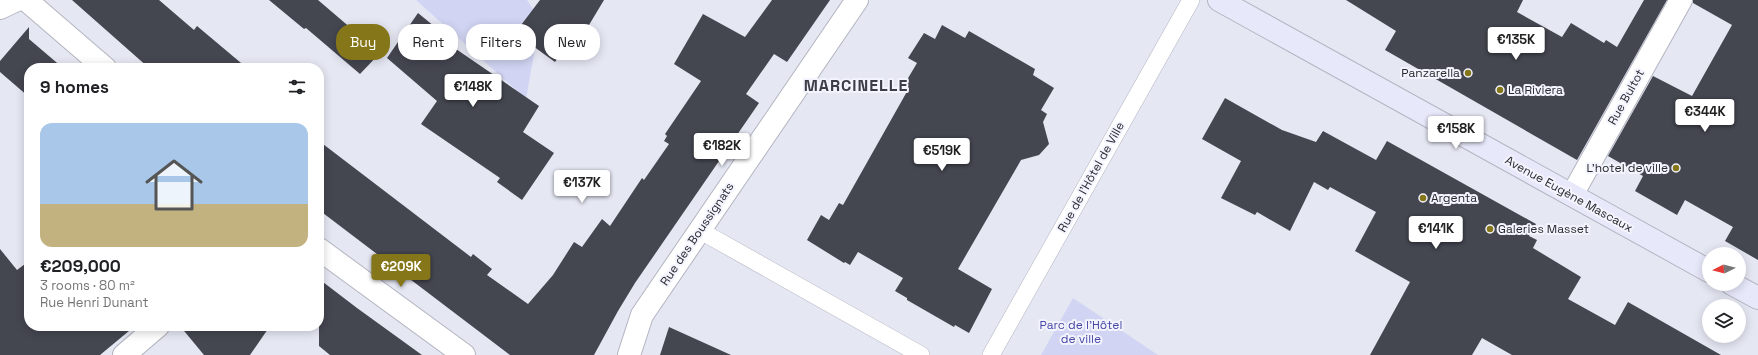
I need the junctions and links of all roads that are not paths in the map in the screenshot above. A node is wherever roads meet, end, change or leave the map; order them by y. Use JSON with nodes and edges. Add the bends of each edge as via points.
{"nodes":[{"id":1,"x":17,"y":0,"type":"edge"},
{"id":2,"x":26,"y":0,"type":"edge"},
{"id":3,"x":857,"y":0,"type":"edge"},
{"id":4,"x":1191,"y":0,"type":"edge"},
{"id":5,"x":1219,"y":0,"type":"edge"},
{"id":6,"x":1681,"y":0,"type":"edge"},
{"id":7,"x":0,"y":8,"type":"edge"},
{"id":8,"x":99,"y":63,"type":"edge"},
{"id":9,"x":1572,"y":195,"type":"junction"},
{"id":10,"x":699,"y":230,"type":"junction"},
{"id":11,"x":324,"y":253,"type":"edge"},
{"id":12,"x":1702,"y":267,"type":"edge"},
{"id":13,"x":1745,"y":291,"type":"edge"},
{"id":14,"x":1758,"y":298,"type":"edge"},
{"id":15,"x":152,"y":331,"type":"edge"},
{"id":16,"x":124,"y":355,"type":"edge"},
{"id":17,"x":464,"y":355,"type":"edge"},
{"id":18,"x":629,"y":355,"type":"edge"},
{"id":19,"x":921,"y":355,"type":"edge"},
{"id":20,"x":991,"y":355,"type":"edge"}],
"edges":[{"from":1,"to":7,"type":"street"},
{"from":2,"to":8,"type":"street"},
{"from":3,"to":10,"type":"street","name":"Rue des Boussignats"},
{"from":4,"to":20,"type":"lane","name":"Rue de l'Hôtel de Ville"},
{"from":5,"to":9,"type":"main road","name":"Avenue Eugène Mascaux"},
{"from":6,"to":9,"type":"street","name":"Rue Bultot"},
{"from":9,"to":12,"type":"main road","name":"Avenue Eugène Mascaux"},
{"from":10,"to":18,"type":"street","name":"Rue des Boussignats","via":[[642,314]]},
{"from":10,"to":19,"type":"lane"},
{"from":11,"to":17,"type":"street"},
{"from":13,"to":14,"type":"main road"},
{"from":15,"to":16,"type":"street"}]}
